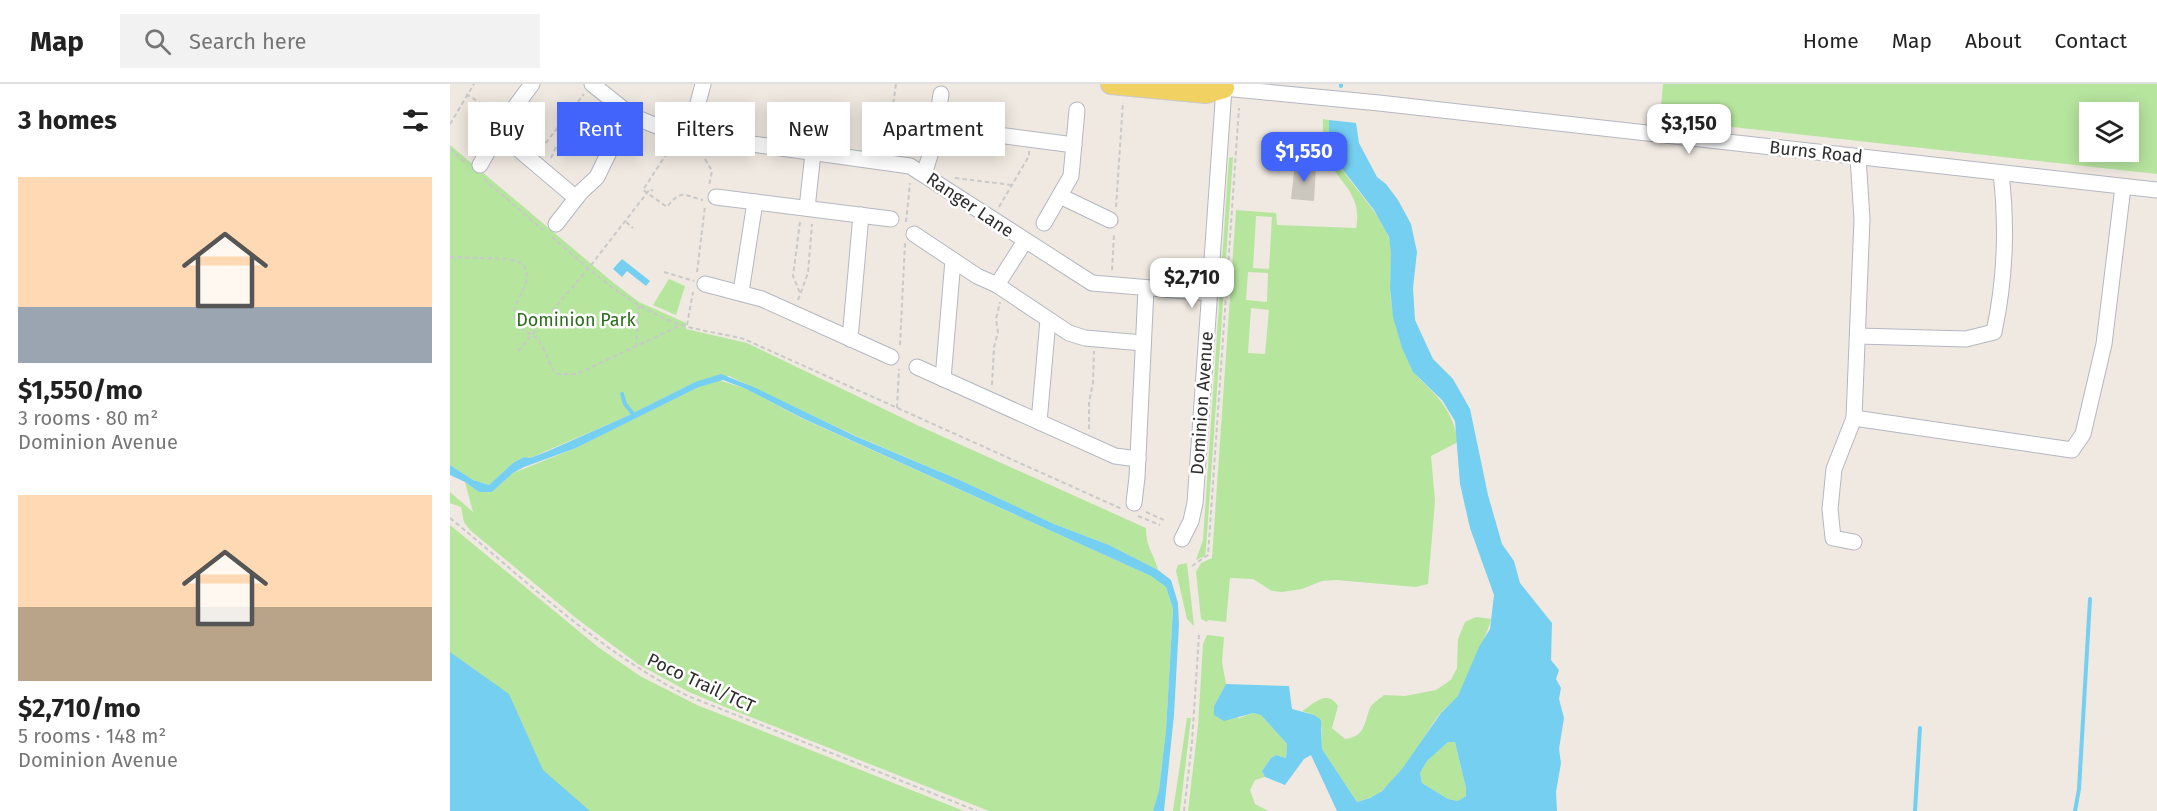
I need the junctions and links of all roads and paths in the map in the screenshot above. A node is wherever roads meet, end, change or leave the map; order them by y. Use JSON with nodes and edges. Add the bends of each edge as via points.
{"nodes":[{"id":1,"x":474,"y":84,"type":"edge"},
{"id":2,"x":531,"y":84,"type":"edge"},
{"id":3,"x":702,"y":84,"type":"edge"},
{"id":4,"x":896,"y":84,"type":"edge"},
{"id":5,"x":1111,"y":84,"type":"edge"},
{"id":6,"x":1222,"y":85,"type":"edge"},
{"id":7,"x":589,"y":88,"type":"edge"},
{"id":8,"x":466,"y":94,"type":"junction"},
{"id":9,"x":941,"y":94,"type":"dead end"},
{"id":10,"x":479,"y":102,"type":"edge"},
{"id":11,"x":518,"y":102,"type":"edge"},
{"id":12,"x":578,"y":102,"type":"edge"},
{"id":13,"x":611,"y":102,"type":"edge"},
{"id":14,"x":698,"y":102,"type":"edge"},
{"id":15,"x":893,"y":102,"type":"edge"},
{"id":16,"x":940,"y":102,"type":"edge"},
{"id":17,"x":1123,"y":102,"type":"dead end"},
{"id":18,"x":1239,"y":108,"type":"dead end"},
{"id":19,"x":1077,"y":110,"type":"dead end"},
{"id":20,"x":450,"y":124,"type":"edge"},
{"id":21,"x":557,"y":136,"type":"edge"},
{"id":22,"x":557,"y":136,"type":"edge"},
{"id":23,"x":1005,"y":136,"type":"edge"},
{"id":24,"x":1030,"y":139,"type":"junction"},
{"id":25,"x":1074,"y":145,"type":"junction"},
{"id":26,"x":450,"y":149,"type":"edge"},
{"id":27,"x":484,"y":156,"type":"edge"},
{"id":28,"x":526,"y":156,"type":"edge"},
{"id":29,"x":607,"y":156,"type":"edge"},
{"id":30,"x":665,"y":156,"type":"edge"},
{"id":31,"x":813,"y":156,"type":"edge"},
{"id":32,"x":838,"y":156,"type":"edge"},
{"id":33,"x":930,"y":156,"type":"edge"},
{"id":34,"x":1858,"y":157,"type":"junction"},
{"id":35,"x":705,"y":159,"type":"dead end"},
{"id":36,"x":538,"y":166,"type":"junction"},
{"id":37,"x":477,"y":169,"type":"junction"},
{"id":38,"x":2001,"y":173,"type":"junction"},
{"id":39,"x":917,"y":176,"type":"junction"},
{"id":40,"x":954,"y":178,"type":"dead end"},
{"id":41,"x":1012,"y":185,"type":"junction"},
{"id":42,"x":2123,"y":187,"type":"junction"},
{"id":43,"x":2157,"y":190,"type":"edge"},
{"id":44,"x":653,"y":191,"type":"dead end"},
{"id":45,"x":646,"y":193,"type":"junction"},
{"id":46,"x":712,"y":194,"type":"joint"},
{"id":47,"x":1060,"y":196,"type":"junction"},
{"id":48,"x":576,"y":198,"type":"junction"},
{"id":49,"x":755,"y":202,"type":"junction"},
{"id":50,"x":999,"y":207,"type":"dead end"},
{"id":51,"x":807,"y":208,"type":"junction"},
{"id":52,"x":861,"y":215,"type":"junction"},
{"id":53,"x":891,"y":219,"type":"dead end"},
{"id":54,"x":625,"y":221,"type":"junction"},
{"id":55,"x":1113,"y":221,"type":"junction"},
{"id":56,"x":556,"y":224,"type":"dead end"},
{"id":57,"x":1044,"y":224,"type":"dead end"},
{"id":58,"x":633,"y":228,"type":"dead end"},
{"id":59,"x":908,"y":233,"type":"junction"},
{"id":60,"x":1025,"y":241,"type":"junction"},
{"id":61,"x":450,"y":257,"type":"edge"},
{"id":62,"x":953,"y":260,"type":"junction"},
{"id":63,"x":588,"y":269,"type":"junction"},
{"id":64,"x":664,"y":272,"type":"dead end"},
{"id":65,"x":1112,"y":272,"type":"dead end"},
{"id":66,"x":700,"y":283,"type":"junction"},
{"id":67,"x":1002,"y":288,"type":"junction"},
{"id":68,"x":1146,"y":289,"type":"junction"},
{"id":69,"x":741,"y":292,"type":"junction"},
{"id":70,"x":800,"y":293,"type":"junction"},
{"id":71,"x":1210,"y":293,"type":"junction"},
{"id":72,"x":639,"y":306,"type":"junction"},
{"id":73,"x":793,"y":313,"type":"junction"},
{"id":74,"x":1048,"y":320,"type":"junction"},
{"id":75,"x":681,"y":325,"type":"junction"},
{"id":76,"x":687,"y":325,"type":"junction"},
{"id":77,"x":532,"y":336,"type":"junction"},
{"id":78,"x":1858,"y":336,"type":"junction"},
{"id":79,"x":850,"y":339,"type":"junction"},
{"id":80,"x":1097,"y":340,"type":"junction"},
{"id":81,"x":1143,"y":343,"type":"junction"},
{"id":82,"x":636,"y":347,"type":"junction"},
{"id":83,"x":518,"y":351,"type":"dead end"},
{"id":84,"x":896,"y":356,"type":"junction"},
{"id":85,"x":917,"y":367,"type":"dead end"},
{"id":86,"x":943,"y":379,"type":"junction"},
{"id":87,"x":984,"y":398,"type":"junction"},
{"id":88,"x":897,"y":408,"type":"junction"},
{"id":89,"x":1854,"y":418,"type":"junction"},
{"id":90,"x":1039,"y":422,"type":"junction"},
{"id":91,"x":1085,"y":443,"type":"junction"},
{"id":92,"x":1138,"y":459,"type":"junction"},
{"id":93,"x":1131,"y":509,"type":"junction"},
{"id":94,"x":1156,"y":516,"type":"dead end"},
{"id":95,"x":450,"y":519,"type":"edge"},
{"id":96,"x":1164,"y":520,"type":"dead end"},
{"id":97,"x":1160,"y":525,"type":"dead end"},
{"id":98,"x":1182,"y":539,"type":"dead end"},
{"id":99,"x":1854,"y":542,"type":"dead end"},
{"id":100,"x":1192,"y":566,"type":"dead end"},
{"id":101,"x":1199,"y":635,"type":"dead end"},
{"id":102,"x":977,"y":811,"type":"edge"},
{"id":103,"x":1184,"y":811,"type":"edge"}],
"edges":[{"from":1,"to":8,"type":"path"},
{"from":2,"to":11,"type":"street"},
{"from":3,"to":14,"type":"street"},
{"from":4,"to":15,"type":"path"},
{"from":5,"to":6,"type":"main road","via":[[1206,93]]},
{"from":6,"to":34,"type":"street","name":"Burns Road"},
{"from":6,"to":71,"type":"street","name":"Dominion Avenue"},
{"from":7,"to":12,"type":"path"},
{"from":7,"to":13,"type":"street","name":"Ranger Lane"},
{"from":8,"to":10,"type":"path"},
{"from":8,"to":20,"type":"path"},
{"from":9,"to":16,"type":"street"},
{"from":17,"to":55,"type":"path"},
{"from":18,"to":100,"type":"path","via":[[1208,555]]},
{"from":19,"to":25,"type":"street"},
{"from":21,"to":36,"type":"path"},
{"from":22,"to":36,"type":"path"},
{"from":23,"to":24,"type":"street"},
{"from":24,"to":25,"type":"street"},
{"from":24,"to":41,"type":"path","via":[[1029,156]]},
{"from":25,"to":47,"type":"street","via":[[1071,176]]},
{"from":26,"to":37,"type":"path"},
{"from":27,"to":37,"type":"street"},
{"from":28,"to":36,"type":"street"},
{"from":29,"to":48,"type":"street","via":[[597,177]]},
{"from":30,"to":45,"type":"path","via":[[643,190]]},
{"from":31,"to":51,"type":"street"},
{"from":32,"to":39,"type":"street","name":"Ranger Lane","via":[[898,163]]},
{"from":33,"to":39,"type":"street"},
{"from":34,"to":38,"type":"street","name":"Burns Road"},
{"from":34,"to":78,"type":"street","via":[[1862,219]]},
{"from":35,"to":46,"type":"path","via":[[712,171]]},
{"from":36,"to":48,"type":"street"},
{"from":37,"to":63,"type":"path"},
{"from":38,"to":42,"type":"street","name":"Burns Road"},
{"from":38,"to":78,"type":"street","via":[[2005,207],[1994,332],[1966,339]]},
{"from":39,"to":59,"type":"path"},
{"from":39,"to":60,"type":"street","name":"Ranger Lane"},
{"from":40,"to":41,"type":"path"},
{"from":41,"to":50,"type":"path"},
{"from":42,"to":43,"type":"street","name":"Burns Road"},
{"from":42,"to":89,"type":"street","via":[[2104,344],[2083,434],[2072,450]]},
{"from":44,"to":45,"type":"path"},
{"from":45,"to":54,"type":"path"},
{"from":45,"to":66,"type":"path","via":[[667,207],[685,194],[706,201]]},
{"from":46,"to":49,"type":"street"},
{"from":47,"to":55,"type":"street"},
{"from":47,"to":57,"type":"street"},
{"from":48,"to":56,"type":"street"},
{"from":49,"to":51,"type":"street"},
{"from":49,"to":69,"type":"street"},
{"from":51,"to":52,"type":"street"},
{"from":51,"to":70,"type":"path","via":[[808,273]]},
{"from":51,"to":70,"type":"path","via":[[793,276]]},
{"from":52,"to":53,"type":"street"},
{"from":52,"to":79,"type":"street"},
{"from":54,"to":58,"type":"path"},
{"from":54,"to":63,"type":"path"},
{"from":55,"to":65,"type":"path"},
{"from":59,"to":62,"type":"street"},
{"from":59,"to":84,"type":"path"},
{"from":60,"to":67,"type":"street"},
{"from":60,"to":68,"type":"street","name":"Ranger Lane","via":[[1092,283]]},
{"from":61,"to":77,"type":"path","via":[[517,261],[524,266],[527,281],[514,318]]},
{"from":62,"to":67,"type":"street"},
{"from":62,"to":86,"type":"street"},
{"from":63,"to":72,"type":"path"},
{"from":63,"to":77,"type":"path"},
{"from":64,"to":66,"type":"path"},
{"from":66,"to":69,"type":"street"},
{"from":66,"to":76,"type":"path"},
{"from":67,"to":74,"type":"street"},
{"from":67,"to":87,"type":"path","via":[[992,385]]},
{"from":68,"to":71,"type":"street","name":"Ranger Lane"},
{"from":68,"to":81,"type":"street"},
{"from":69,"to":73,"type":"street"},
{"from":70,"to":73,"type":"path"},
{"from":71,"to":98,"type":"street","name":"Dominion Avenue","via":[[1195,502]]},
{"from":72,"to":75,"type":"path"},
{"from":72,"to":82,"type":"path"},
{"from":73,"to":79,"type":"street"},
{"from":74,"to":80,"type":"street","via":[[1074,336]]},
{"from":74,"to":90,"type":"street"},
{"from":75,"to":76,"type":"path"},
{"from":75,"to":82,"type":"path"},
{"from":76,"to":88,"type":"path","via":[[744,339]]},
{"from":77,"to":82,"type":"path","via":[[538,339],[554,371],[564,375],[577,374]]},
{"from":77,"to":83,"type":"path"},
{"from":78,"to":89,"type":"street"},
{"from":79,"to":84,"type":"street"},
{"from":80,"to":81,"type":"street"},
{"from":80,"to":91,"type":"path"},
{"from":81,"to":92,"type":"street"},
{"from":84,"to":88,"type":"path"},
{"from":85,"to":86,"type":"street"},
{"from":86,"to":87,"type":"street"},
{"from":87,"to":90,"type":"street"},
{"from":88,"to":93,"type":"path"},
{"from":89,"to":99,"type":"street","via":[[1834,470],[1830,509],[1833,538]]},
{"from":90,"to":91,"type":"street"},
{"from":91,"to":92,"type":"street","via":[[1114,456]]},
{"from":92,"to":93,"type":"street"},
{"from":93,"to":97,"type":"path"},
{"from":94,"to":96,"type":"path"},
{"from":95,"to":102,"type":"path","name":"Poco Trail/TCT","via":[[597,640],[652,678],[688,696]]},
{"from":101,"to":103,"type":"path"}]}
